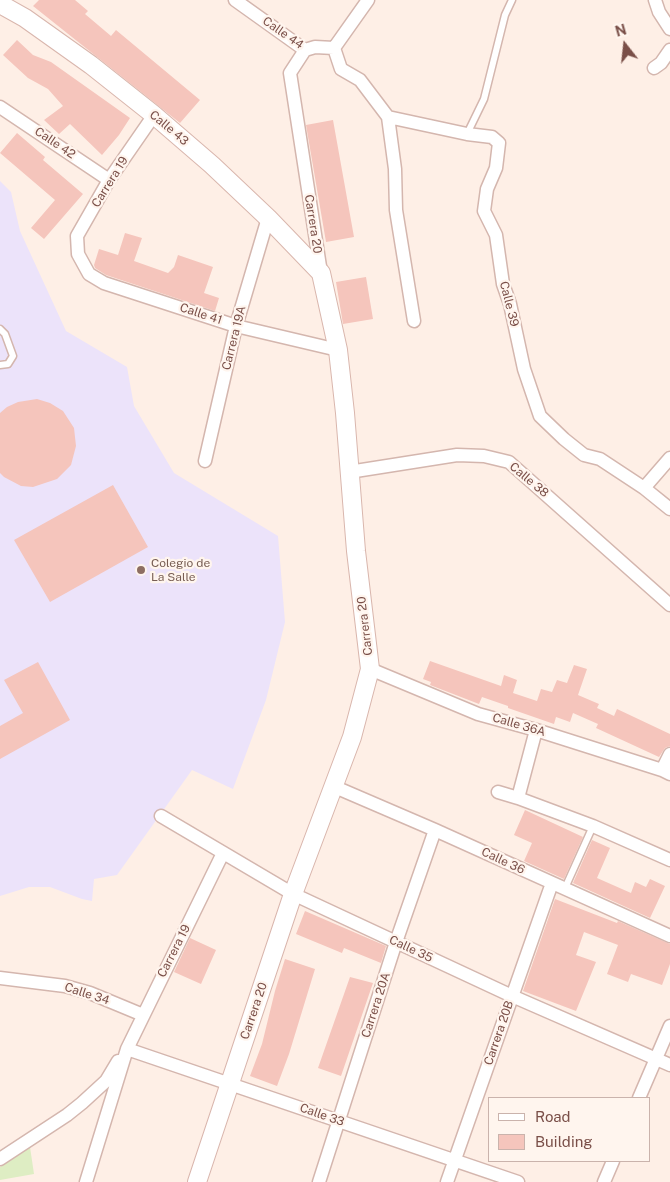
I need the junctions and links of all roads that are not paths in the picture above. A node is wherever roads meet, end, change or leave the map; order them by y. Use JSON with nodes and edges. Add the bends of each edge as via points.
{"nodes":[{"id":1,"x":235,"y":0,"type":"edge"},
{"id":2,"x":368,"y":0,"type":"edge"},
{"id":3,"x":512,"y":0,"type":"edge"},
{"id":4,"x":655,"y":0,"type":"edge"},
{"id":5,"x":0,"y":4,"type":"edge"},
{"id":6,"x":670,"y":29,"type":"edge"},
{"id":7,"x":334,"y":48,"type":"junction"},
{"id":8,"x":305,"y":50,"type":"junction"},
{"id":9,"x":670,"y":50,"type":"edge"},
{"id":10,"x":654,"y":68,"type":"dead end"},
{"id":11,"x":0,"y":107,"type":"edge"},
{"id":12,"x":154,"y":115,"type":"junction"},
{"id":13,"x":388,"y":117,"type":"junction"},
{"id":14,"x":467,"y":134,"type":"junction"},
{"id":15,"x":109,"y":180,"type":"junction"},
{"id":16,"x":268,"y":218,"type":"junction"},
{"id":17,"x":78,"y":254,"type":"joint"},
{"id":18,"x":321,"y":272,"type":"junction"},
{"id":19,"x":414,"y":321,"type":"dead end"},
{"id":20,"x":236,"y":326,"type":"junction"},
{"id":21,"x":0,"y":329,"type":"edge"},
{"id":22,"x":338,"y":350,"type":"junction"},
{"id":23,"x":0,"y":365,"type":"edge"},
{"id":24,"x":670,"y":458,"type":"edge"},
{"id":25,"x":205,"y":461,"type":"dead end"},
{"id":26,"x":349,"y":472,"type":"junction"},
{"id":27,"x":644,"y":488,"type":"junction"},
{"id":28,"x":670,"y":509,"type":"edge"},
{"id":29,"x":670,"y":605,"type":"edge"},
{"id":30,"x":370,"y":669,"type":"junction"},
{"id":31,"x":536,"y":730,"type":"junction"},
{"id":32,"x":670,"y":754,"type":"edge"},
{"id":33,"x":666,"y":772,"type":"edge"},
{"id":34,"x":335,"y":787,"type":"junction"},
{"id":35,"x":498,"y":792,"type":"dead end"},
{"id":36,"x":518,"y":798,"type":"junction"},
{"id":37,"x":161,"y":816,"type":"dead end"},
{"id":38,"x":593,"y":826,"type":"junction"},
{"id":39,"x":435,"y":830,"type":"junction"},
{"id":40,"x":223,"y":853,"type":"junction"},
{"id":41,"x":670,"y":860,"type":"edge"},
{"id":42,"x":552,"y":883,"type":"junction"},
{"id":43,"x":565,"y":888,"type":"junction"},
{"id":44,"x":293,"y":894,"type":"junction"},
{"id":45,"x":670,"y":936,"type":"edge"},
{"id":46,"x":396,"y":942,"type":"junction"},
{"id":47,"x":0,"y":978,"type":"edge"},
{"id":48,"x":512,"y":996,"type":"junction"},
{"id":49,"x":143,"y":1015,"type":"junction"},
{"id":50,"x":670,"y":1026,"type":"edge"},
{"id":51,"x":127,"y":1049,"type":"junction"},
{"id":52,"x":656,"y":1058,"type":"junction"},
{"id":53,"x":670,"y":1065,"type":"edge"},
{"id":54,"x":229,"y":1084,"type":"junction"},
{"id":55,"x":639,"y":1097,"type":"edge"},
{"id":56,"x":338,"y":1121,"type":"junction"},
{"id":57,"x":0,"y":1159,"type":"edge"},
{"id":58,"x":454,"y":1160,"type":"junction"},
{"id":59,"x":613,"y":1162,"type":"edge"},
{"id":60,"x":86,"y":1182,"type":"edge"},
{"id":61,"x":196,"y":1182,"type":"edge"},
{"id":62,"x":319,"y":1182,"type":"edge"},
{"id":63,"x":447,"y":1182,"type":"edge"},
{"id":64,"x":518,"y":1182,"type":"edge"},
{"id":65,"x":604,"y":1182,"type":"edge"}],
"edges":[{"from":1,"to":8,"type":"street","name":"Calle 44"},
{"from":2,"to":7,"type":"street"},
{"from":3,"to":14,"type":"lane","via":[[505,15],[484,99]]},
{"from":4,"to":6,"type":"street"},
{"from":5,"to":12,"type":"street","name":"Calle 43","via":[[25,18]]},
{"from":7,"to":8,"type":"street","name":"Calle 44"},
{"from":7,"to":13,"type":"street","via":[[341,69],[360,80]]},
{"from":8,"to":18,"type":"street","name":"Carrera 20","via":[[290,73]]},
{"from":9,"to":10,"type":"street"},
{"from":11,"to":15,"type":"street","name":"Calle 42"},
{"from":12,"to":15,"type":"street","name":"Carrera 19"},
{"from":12,"to":16,"type":"street","name":"Calle 43"},
{"from":13,"to":14,"type":"street","name":"Calle 39"},
{"from":13,"to":19,"type":"street","via":[[396,210]]},
{"from":14,"to":27,"type":"street","name":"Calle 39","via":[[492,137],[499,144],[484,211],[496,235],[503,284],[524,369],[540,416],[584,455],[600,459]]},
{"from":15,"to":17,"type":"street","name":"Carrera 19","via":[[77,236]]},
{"from":16,"to":18,"type":"street","name":"Calle 43"},
{"from":16,"to":20,"type":"street","name":"Carrera 19A"},
{"from":17,"to":20,"type":"street","name":"Calle 41","via":[[89,274],[104,283]]},
{"from":18,"to":22,"type":"street","name":"Carrera 20"},
{"from":20,"to":22,"type":"street","name":"Calle 41"},
{"from":20,"to":25,"type":"street","name":"Carrera 19A"},
{"from":21,"to":23,"type":"lane","via":[[13,356],[8,364]]},
{"from":22,"to":26,"type":"street","name":"Carrera 20"},
{"from":24,"to":27,"type":"street"},
{"from":26,"to":29,"type":"street","name":"Calle 38","via":[[456,455],[484,456],[509,462]]},
{"from":26,"to":30,"type":"street","name":"Carrera 20"},
{"from":27,"to":28,"type":"street"},
{"from":30,"to":31,"type":"street","name":"Calle 36A","via":[[478,714]]},
{"from":30,"to":34,"type":"street","name":"Carrera 20"},
{"from":31,"to":33,"type":"street","name":"Calle 36A"},
{"from":31,"to":36,"type":"street"},
{"from":32,"to":33,"type":"street"},
{"from":34,"to":39,"type":"street","name":"Calle 36"},
{"from":34,"to":44,"type":"street","name":"Carrera 20"},
{"from":35,"to":36,"type":"street"},
{"from":36,"to":38,"type":"street"},
{"from":37,"to":40,"type":"street","name":"Calle 35"},
{"from":38,"to":41,"type":"street"},
{"from":38,"to":43,"type":"lane"},
{"from":39,"to":42,"type":"street","name":"Calle 36"},
{"from":39,"to":46,"type":"street","name":"Carrera 20A"},
{"from":40,"to":44,"type":"street","name":"Calle 35"},
{"from":40,"to":49,"type":"street","name":"Carrera 19"},
{"from":42,"to":43,"type":"street","name":"Calle 36"},
{"from":42,"to":48,"type":"street","name":"Carrera 20B"},
{"from":43,"to":45,"type":"street","name":"Calle 36"},
{"from":44,"to":46,"type":"street","name":"Calle 35"},
{"from":44,"to":54,"type":"street","name":"Carrera 20"},
{"from":46,"to":48,"type":"street","name":"Calle 35"},
{"from":46,"to":56,"type":"street","name":"Carrera 20A"},
{"from":47,"to":49,"type":"street","name":"Calle 34","via":[[65,986]]},
{"from":48,"to":52,"type":"street","name":"Calle 35"},
{"from":48,"to":58,"type":"street","name":"Carrera 20B"},
{"from":49,"to":51,"type":"street","name":"Carrera 19"},
{"from":50,"to":52,"type":"street"},
{"from":51,"to":54,"type":"street","name":"Calle 33"},
{"from":51,"to":57,"type":"street","name":"Carrera 19","via":[[106,1081],[92,1094],[67,1115]]},
{"from":51,"to":60,"type":"street","name":"Carrera 19"},
{"from":52,"to":53,"type":"street","name":"Calle 35"},
{"from":52,"to":55,"type":"street"},
{"from":54,"to":56,"type":"street","name":"Calle 33"},
{"from":54,"to":61,"type":"street","name":"Carrera 20"},
{"from":56,"to":58,"type":"street","name":"Calle 33"},
{"from":56,"to":62,"type":"street","name":"Carrera 20A"},
{"from":58,"to":63,"type":"street","name":"Carrera 20B"},
{"from":58,"to":64,"type":"street","name":"Calle 33"},
{"from":59,"to":65,"type":"street"}]}
